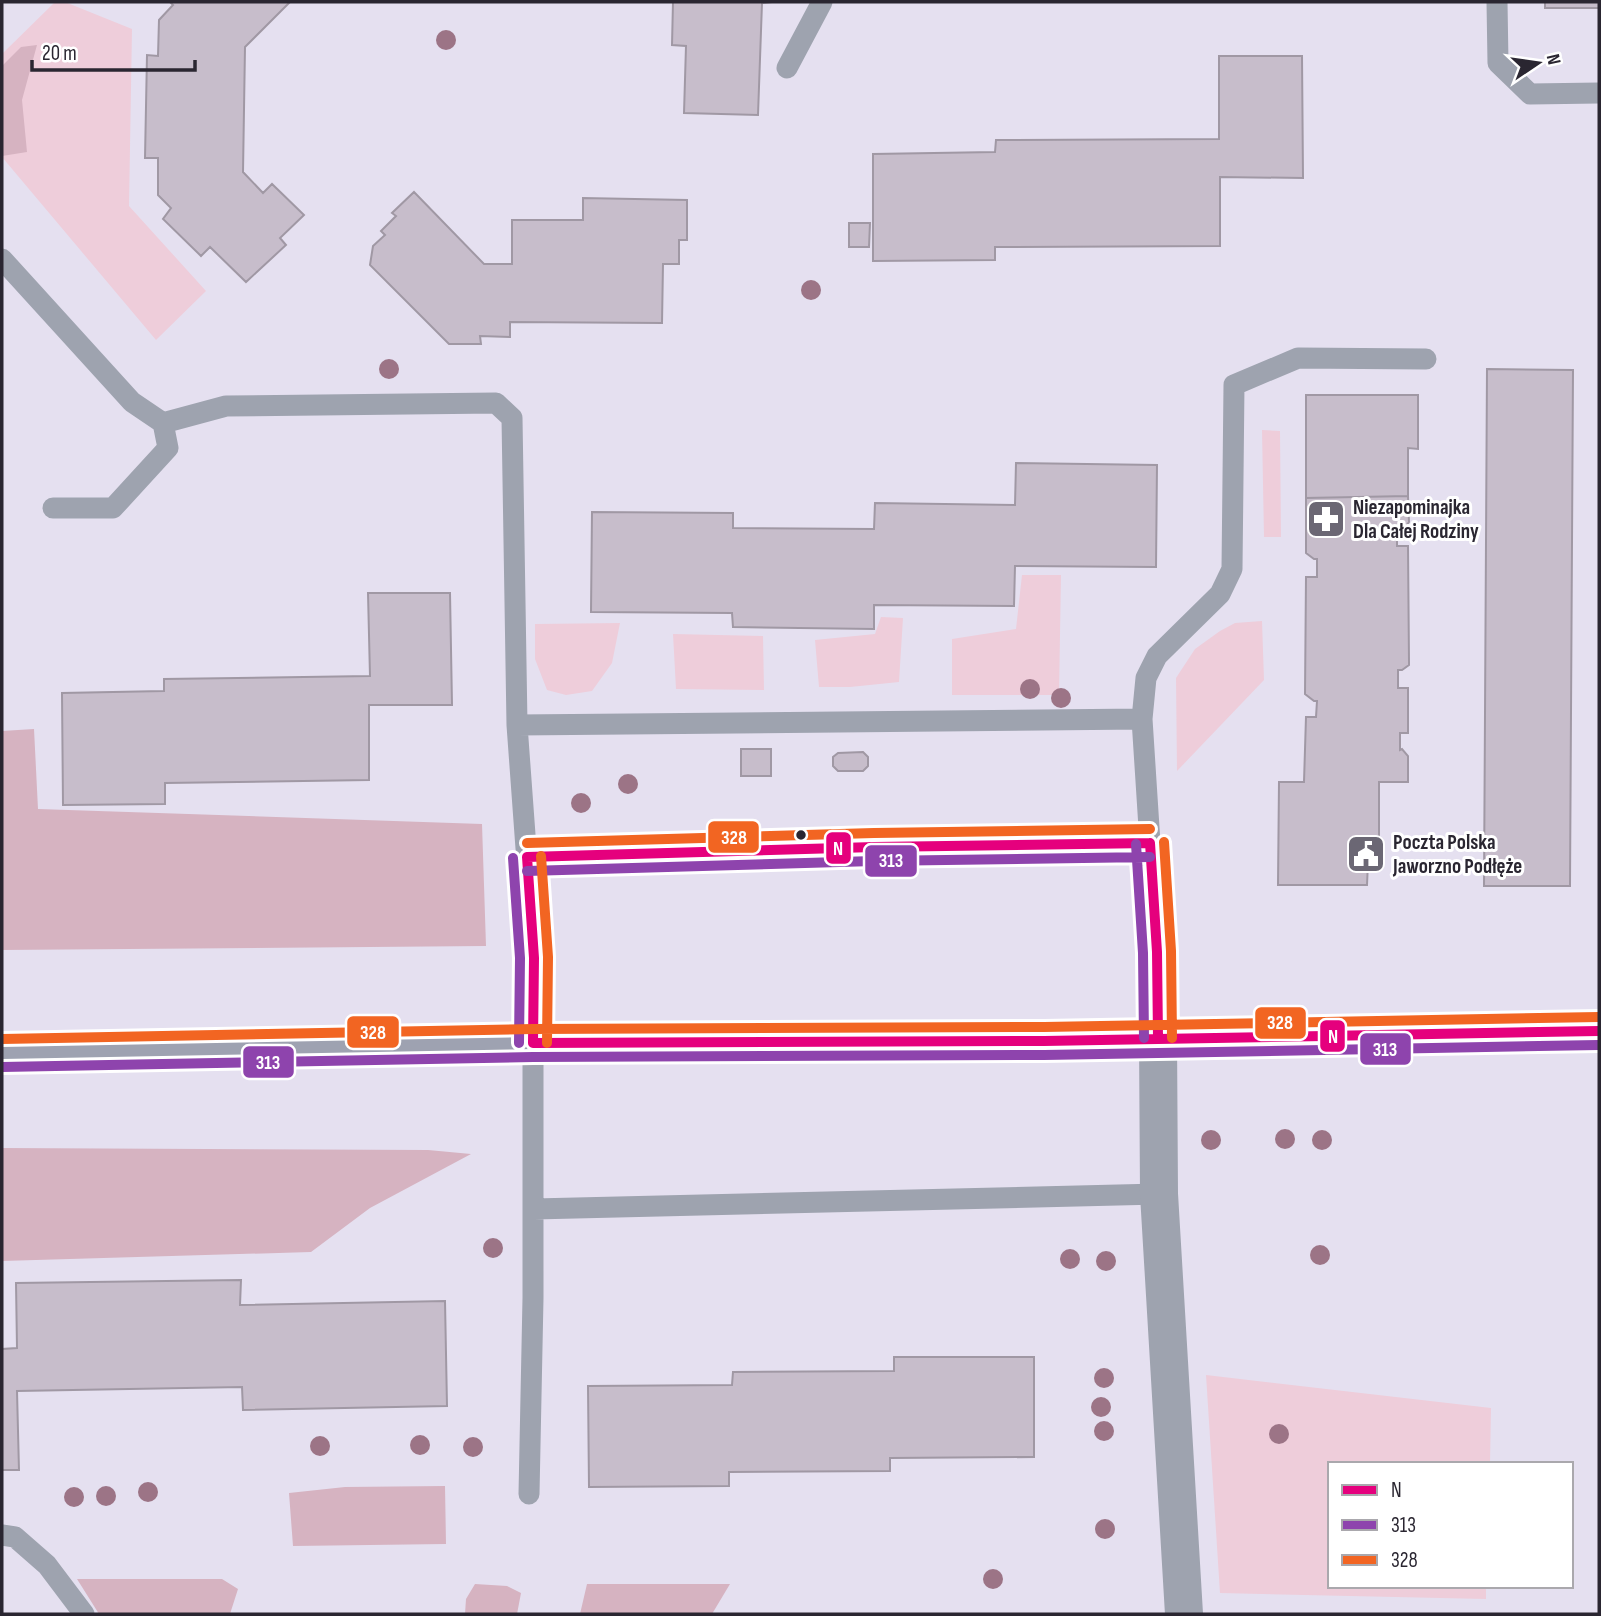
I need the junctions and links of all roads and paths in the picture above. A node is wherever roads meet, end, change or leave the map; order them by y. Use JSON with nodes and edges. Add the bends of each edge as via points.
{"nodes":[{"id":1,"x":822,"y":2,"type":"edge"},
{"id":2,"x":1497,"y":2,"type":"edge"},
{"id":3,"x":786,"y":68,"type":"dead end"},
{"id":4,"x":1599,"y":93,"type":"edge"},
{"id":5,"x":2,"y":259,"type":"edge"},
{"id":6,"x":1426,"y":359,"type":"dead end"},
{"id":7,"x":163,"y":423,"type":"junction"},
{"id":8,"x":53,"y":508,"type":"dead end"},
{"id":9,"x":1142,"y":719,"type":"junction"},
{"id":10,"x":517,"y":725,"type":"junction"},
{"id":11,"x":1150,"y":843,"type":"junction"},
{"id":12,"x":527,"y":857,"type":"junction"},
{"id":13,"x":1599,"y":1031,"type":"edge"},
{"id":14,"x":1158,"y":1038,"type":"junction"},
{"id":15,"x":533,"y":1043,"type":"junction"},
{"id":16,"x":2,"y":1053,"type":"edge"},
{"id":17,"x":1158,"y":1194,"type":"junction"},
{"id":18,"x":534,"y":1209,"type":"junction"},
{"id":19,"x":528,"y":1494,"type":"dead end"},
{"id":20,"x":2,"y":1535,"type":"edge"},
{"id":21,"x":85,"y":1614,"type":"edge"},
{"id":22,"x":1184,"y":1614,"type":"edge"}],
"edges":[{"from":1,"to":3,"type":"lane"},
{"from":2,"to":4,"type":"lane","via":[[1498,63],[1530,94]]},
{"from":5,"to":7,"type":"lane","via":[[132,402]]},
{"from":6,"to":9,"type":"lane","via":[[1298,358],[1234,385],[1232,569],[1220,594],[1157,656],[1146,678]]},
{"from":7,"to":8,"type":"lane","via":[[167,448],[113,508]]},
{"from":7,"to":10,"type":"lane","via":[[226,406],[496,403],[512,418]]},
{"from":9,"to":10,"type":"lane"},
{"from":9,"to":11,"type":"lane"},
{"from":10,"to":12,"type":"lane"},
{"from":11,"to":12,"type":"lane"},
{"from":11,"to":14,"type":"lane"},
{"from":12,"to":15,"type":"lane","via":[[534,958]]},
{"from":13,"to":14,"type":"street"},
{"from":14,"to":15,"type":"street"},
{"from":14,"to":17,"type":"street"},
{"from":15,"to":16,"type":"street"},
{"from":15,"to":18,"type":"lane"},
{"from":17,"to":18,"type":"lane"},
{"from":17,"to":22,"type":"street"},
{"from":18,"to":19,"type":"lane"},
{"from":20,"to":21,"type":"lane","via":[[16,1537],[47,1565]]}]}
